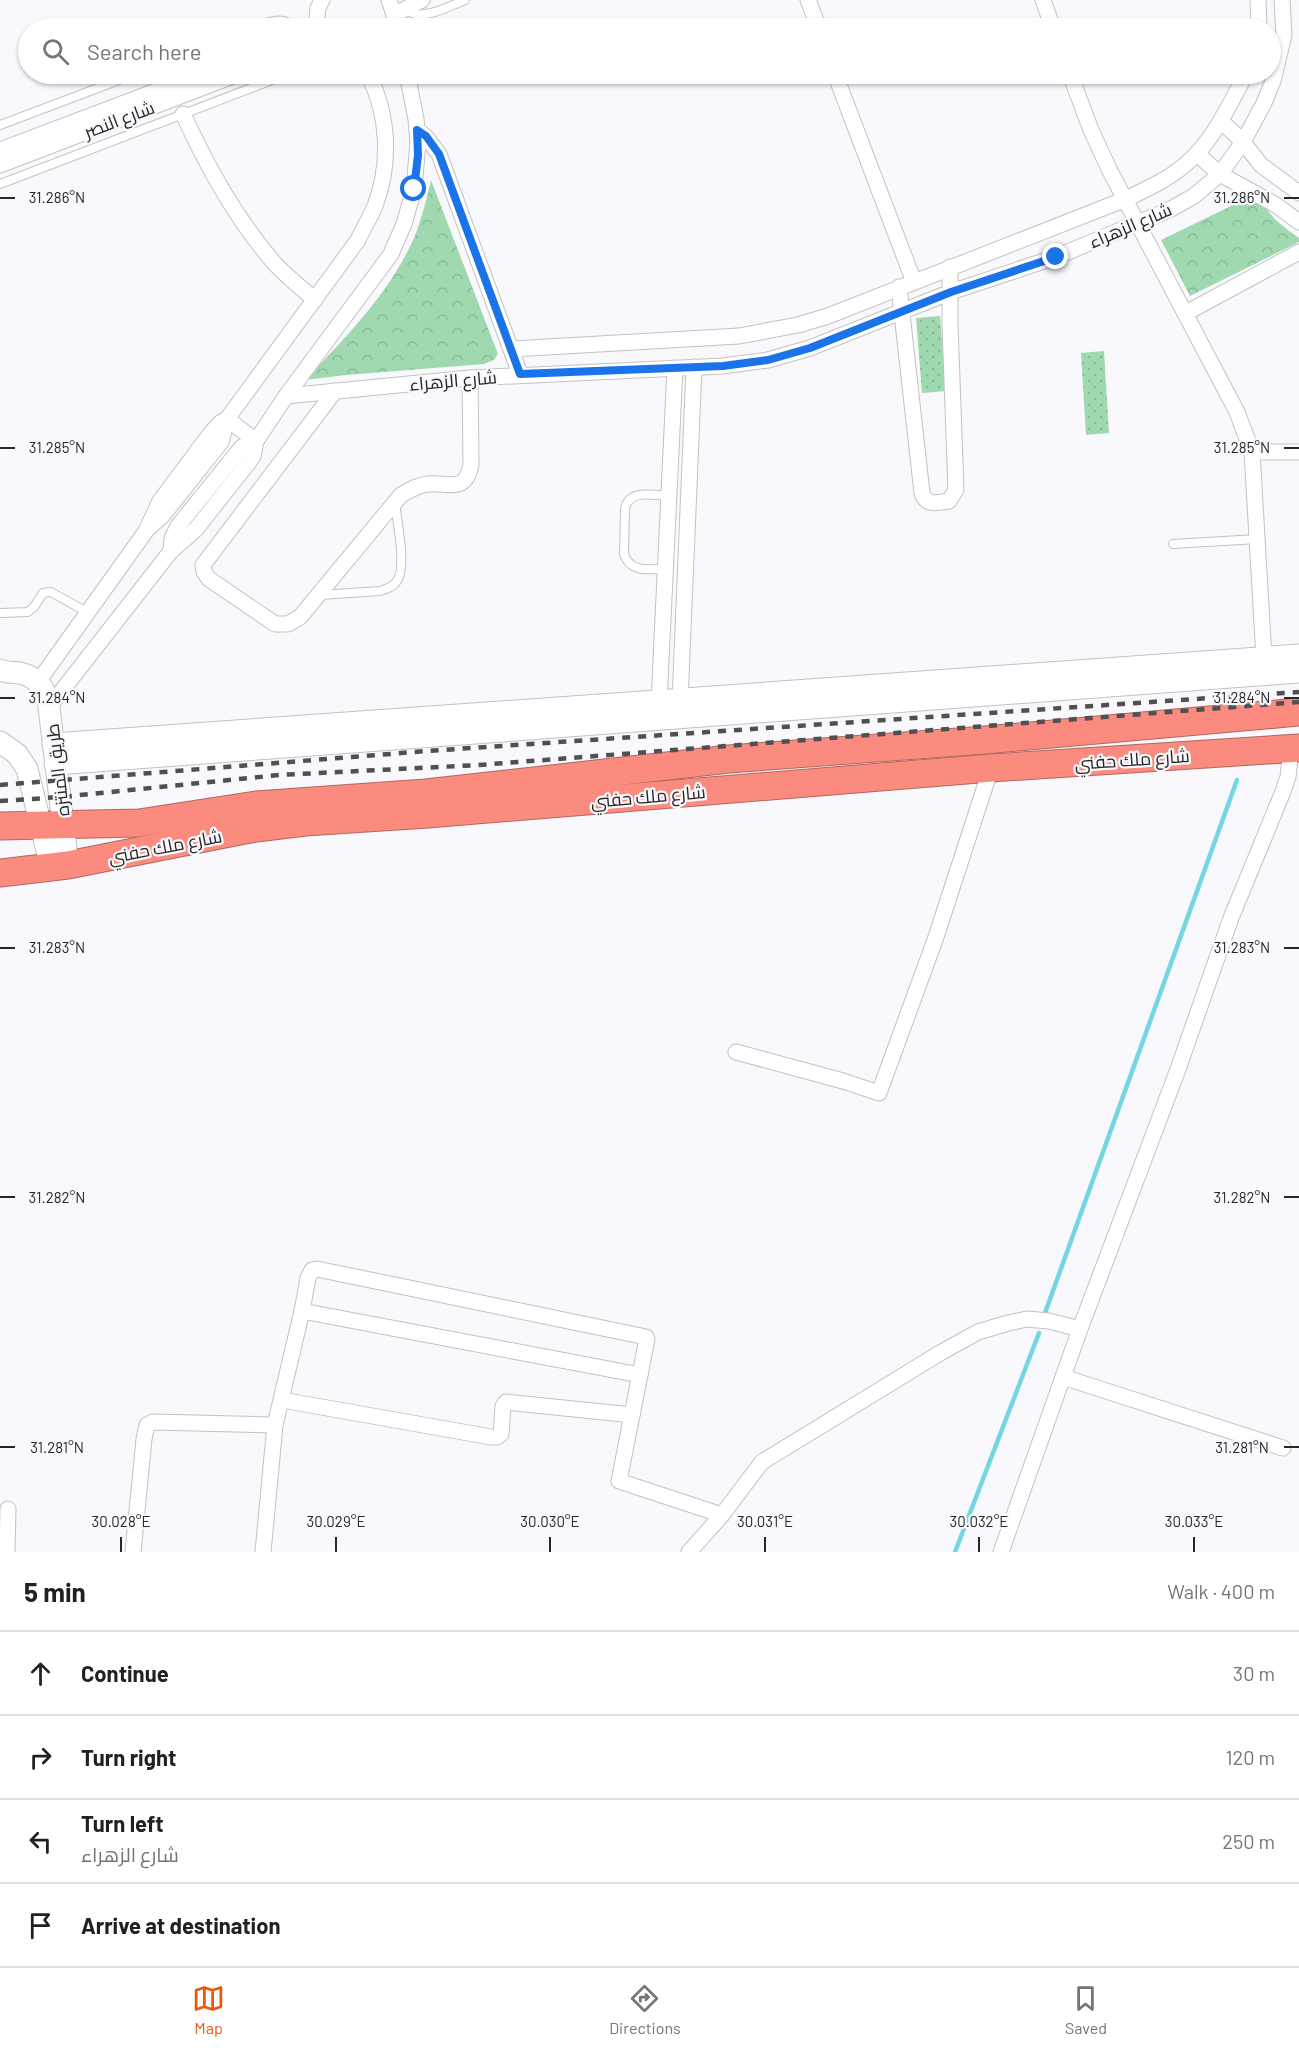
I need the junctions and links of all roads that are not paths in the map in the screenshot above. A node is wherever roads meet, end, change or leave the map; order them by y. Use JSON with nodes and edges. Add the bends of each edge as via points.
{"nodes":[{"id":1,"x":322,"y":0,"type":"edge"},
{"id":2,"x":389,"y":0,"type":"edge"},
{"id":3,"x":422,"y":0,"type":"edge"},
{"id":4,"x":465,"y":0,"type":"edge"},
{"id":5,"x":808,"y":0,"type":"edge"},
{"id":6,"x":1043,"y":0,"type":"edge"},
{"id":7,"x":1258,"y":0,"type":"edge"},
{"id":8,"x":1282,"y":0,"type":"edge"},
{"id":9,"x":315,"y":18,"type":"edge"},
{"id":10,"x":396,"y":18,"type":"edge"},
{"id":11,"x":401,"y":18,"type":"edge"},
{"id":12,"x":402,"y":18,"type":"edge"},
{"id":13,"x":815,"y":18,"type":"edge"},
{"id":14,"x":1049,"y":18,"type":"edge"},
{"id":15,"x":1259,"y":18,"type":"edge"},
{"id":16,"x":1281,"y":51,"type":"edge"},
{"id":17,"x":109,"y":84,"type":"edge"},
{"id":18,"x":175,"y":84,"type":"edge"},
{"id":19,"x":212,"y":84,"type":"edge"},
{"id":20,"x":262,"y":84,"type":"edge"},
{"id":21,"x":374,"y":84,"type":"edge"},
{"id":22,"x":409,"y":84,"type":"edge"},
{"id":23,"x":839,"y":84,"type":"edge"},
{"id":24,"x":1074,"y":84,"type":"edge"},
{"id":25,"x":1241,"y":84,"type":"edge"},
{"id":26,"x":1271,"y":84,"type":"edge"},
{"id":27,"x":183,"y":114,"type":"junction"},
{"id":28,"x":1221,"y":121,"type":"junction"},
{"id":29,"x":0,"y":125,"type":"edge"},
{"id":30,"x":417,"y":130,"type":"junction"},
{"id":31,"x":1243,"y":142,"type":"junction"},
{"id":32,"x":0,"y":150,"type":"edge"},
{"id":33,"x":1197,"y":153,"type":"junction"},
{"id":34,"x":0,"y":165,"type":"edge"},
{"id":35,"x":1220,"y":174,"type":"junction"},
{"id":36,"x":0,"y":184,"type":"edge"},
{"id":37,"x":1299,"y":193,"type":"edge"},
{"id":38,"x":1126,"y":199,"type":"junction"},
{"id":39,"x":1299,"y":222,"type":"edge"},
{"id":40,"x":1138,"y":223,"type":"junction"},
{"id":41,"x":1299,"y":252,"type":"edge"},
{"id":42,"x":950,"y":267,"type":"junction"},
{"id":43,"x":907,"y":285,"type":"junction"},
{"id":44,"x":951,"y":292,"type":"junction"},
{"id":45,"x":315,"y":300,"type":"junction"},
{"id":46,"x":902,"y":313,"type":"junction"},
{"id":47,"x":1186,"y":313,"type":"junction"},
{"id":48,"x":512,"y":349,"type":"junction"},
{"id":49,"x":694,"y":367,"type":"junction"},
{"id":50,"x":675,"y":368,"type":"junction"},
{"id":51,"x":520,"y":374,"type":"junction"},
{"id":52,"x":470,"y":378,"type":"junction"},
{"id":53,"x":335,"y":391,"type":"junction"},
{"id":54,"x":286,"y":396,"type":"junction"},
{"id":55,"x":227,"y":419,"type":"junction"},
{"id":56,"x":256,"y":441,"type":"junction"},
{"id":57,"x":1252,"y":452,"type":"junction"},
{"id":58,"x":1299,"y":452,"type":"edge"},
{"id":59,"x":669,"y":496,"type":"junction"},
{"id":60,"x":395,"y":502,"type":"junction"},
{"id":61,"x":1257,"y":539,"type":"junction"},
{"id":62,"x":1173,"y":544,"type":"dead end"},
{"id":63,"x":665,"y":569,"type":"junction"},
{"id":64,"x":318,"y":595,"type":"junction"},
{"id":65,"x":87,"y":612,"type":"junction"},
{"id":66,"x":0,"y":613,"type":"edge"},
{"id":67,"x":1299,"y":655,"type":"edge"},
{"id":68,"x":1264,"y":658,"type":"junction"},
{"id":69,"x":2,"y":672,"type":"edge"},
{"id":70,"x":1299,"y":672,"type":"edge"},
{"id":71,"x":38,"y":682,"type":"junction"},
{"id":72,"x":680,"y":701,"type":"junction"},
{"id":73,"x":659,"y":702,"type":"junction"},
{"id":74,"x":50,"y":706,"type":"junction"},
{"id":75,"x":1299,"y":712,"type":"edge"},
{"id":76,"x":0,"y":742,"type":"edge"},
{"id":77,"x":1295,"y":748,"type":"edge"},
{"id":78,"x":54,"y":754,"type":"junction"},
{"id":79,"x":991,"y":768,"type":"junction"},
{"id":80,"x":427,"y":803,"type":"junction"},
{"id":81,"x":0,"y":826,"type":"edge"},
{"id":82,"x":53,"y":826,"type":"junction"},
{"id":83,"x":60,"y":866,"type":"junction"},
{"id":84,"x":0,"y":873,"type":"edge"},
{"id":85,"x":736,"y":1052,"type":"dead end"},
{"id":86,"x":302,"y":1311,"type":"junction"},
{"id":87,"x":1080,"y":1329,"type":"junction"},
{"id":88,"x":640,"y":1375,"type":"junction"},
{"id":89,"x":1063,"y":1377,"type":"junction"},
{"id":90,"x":282,"y":1400,"type":"junction"},
{"id":91,"x":632,"y":1415,"type":"junction"},
{"id":92,"x":275,"y":1425,"type":"junction"},
{"id":93,"x":1282,"y":1448,"type":"dead end"},
{"id":94,"x":8,"y":1509,"type":"dead end"},
{"id":95,"x":722,"y":1515,"type":"junction"},
{"id":96,"x":7,"y":1552,"type":"edge"},
{"id":97,"x":133,"y":1552,"type":"edge"},
{"id":98,"x":263,"y":1552,"type":"edge"},
{"id":99,"x":689,"y":1552,"type":"edge"},
{"id":100,"x":1001,"y":1552,"type":"edge"}],
"edges":[{"from":1,"to":9,"type":"street"},
{"from":2,"to":10,"type":"street"},
{"from":3,"to":11,"type":"street"},
{"from":4,"to":12,"type":"lane","via":[[420,16],[410,13]]},
{"from":5,"to":13,"type":"street"},
{"from":6,"to":14,"type":"street"},
{"from":7,"to":15,"type":"street"},
{"from":8,"to":16,"type":"street","name":"شارع الزهراء"},
{"from":17,"to":29,"type":"lane"},
{"from":18,"to":32,"type":"street","name":"شارع النصر"},
{"from":19,"to":34,"type":"street","name":"شارع النصر"},
{"from":20,"to":27,"type":"lane"},
{"from":21,"to":45,"type":"street","via":[[386,138],[380,192],[358,240]]},
{"from":22,"to":30,"type":"street"},
{"from":23,"to":43,"type":"street"},
{"from":24,"to":38,"type":"street","via":[[1100,150]]},
{"from":25,"to":28,"type":"street","name":"شارع الزهراء"},
{"from":26,"to":31,"type":"street","name":"شارع الزهراء"},
{"from":27,"to":36,"type":"lane"},
{"from":27,"to":45,"type":"street","via":[[222,190],[249,230],[278,266]]},
{"from":28,"to":31,"type":"street"},
{"from":28,"to":33,"type":"street","name":"شارع الزهراء"},
{"from":30,"to":48,"type":"street","via":[[439,154]]},
{"from":30,"to":54,"type":"street","via":[[414,189],[391,254]]},
{"from":31,"to":35,"type":"street","name":"شارع الزهراء"},
{"from":31,"to":37,"type":"street","via":[[1262,165]]},
{"from":33,"to":35,"type":"street"},
{"from":33,"to":38,"type":"street","name":"شارع الزهراء","via":[[1171,175]]},
{"from":35,"to":39,"type":"street"},
{"from":35,"to":40,"type":"street","name":"شارع الزهراء","via":[[1194,196]]},
{"from":38,"to":40,"type":"street"},
{"from":38,"to":42,"type":"street","name":"شارع الزهراء"},
{"from":40,"to":44,"type":"street","name":"شارع الزهراء","via":[[1056,257]]},
{"from":40,"to":47,"type":"street"},
{"from":41,"to":47,"type":"street"},
{"from":42,"to":43,"type":"street","name":"شارع الزهراء"},
{"from":42,"to":44,"type":"street"},
{"from":43,"to":46,"type":"street"},
{"from":43,"to":48,"type":"street","name":"شارع الزهراء","via":[[828,316],[764,333]]},
{"from":44,"to":46,"type":"street","name":"شارع الزهراء"},
{"from":44,"to":46,"type":"street","via":[[956,490],[949,501],[930,503],[922,493]]},
{"from":45,"to":55,"type":"street"},
{"from":46,"to":49,"type":"street","name":"شارع الزهراء","via":[[784,356]]},
{"from":47,"to":57,"type":"street","via":[[1237,412]]},
{"from":48,"to":51,"type":"street"},
{"from":49,"to":50,"type":"street","name":"شارع الزهراء"},
{"from":49,"to":72,"type":"street"},
{"from":50,"to":51,"type":"street","name":"شارع الزهراء"},
{"from":50,"to":59,"type":"street"},
{"from":51,"to":52,"type":"street","name":"شارع الزهراء"},
{"from":52,"to":53,"type":"street","name":"شارع الزهراء"},
{"from":52,"to":60,"type":"street","via":[[469,474],[455,486],[415,487]]},
{"from":53,"to":54,"type":"street","name":"شارع الزهراء"},
{"from":53,"to":64,"type":"street","via":[[203,564],[209,579],[275,624],[288,624],[300,618]]},
{"from":54,"to":56,"type":"street"},
{"from":55,"to":56,"type":"street"},
{"from":55,"to":65,"type":"street","via":[[221,442],[146,531]]},
{"from":56,"to":74,"type":"street","via":[[242,447],[178,526],[171,551]]},
{"from":57,"to":58,"type":"street"},
{"from":57,"to":61,"type":"street"},
{"from":59,"to":63,"type":"street"},
{"from":59,"to":63,"type":"lane","via":[[631,497],[625,509],[626,560],[636,568]]},
{"from":60,"to":64,"type":"street"},
{"from":60,"to":64,"type":"lane","via":[[401,562],[397,581],[380,591]]},
{"from":61,"to":62,"type":"lane"},
{"from":61,"to":68,"type":"street"},
{"from":63,"to":73,"type":"street"},
{"from":65,"to":66,"type":"lane","via":[[51,591],[43,593],[28,612]]},
{"from":65,"to":71,"type":"street"},
{"from":67,"to":68,"type":"street"},
{"from":68,"to":72,"type":"street"},
{"from":69,"to":71,"type":"street","via":[[26,675]]},
{"from":70,"to":78,"type":"street"},
{"from":71,"to":74,"type":"street","name":"طريق المنتزه"},
{"from":72,"to":73,"type":"street"},
{"from":73,"to":78,"type":"street"},
{"from":74,"to":78,"type":"street","name":"طريق المنتزه"},
{"from":75,"to":80,"type":"highway","name":"شارع ملك حفني","via":[[729,759]]},
{"from":76,"to":82,"type":"street","name":"طريق المنتزه","via":[[23,761]]},
{"from":77,"to":79,"type":"highway","name":"شارع ملك حفني"},
{"from":77,"to":87,"type":"street","via":[[1282,794],[1231,918]]},
{"from":78,"to":82,"type":"street","name":"طريق المنتزه"},
{"from":79,"to":80,"type":"highway","name":"شارع ملك حفني"},
{"from":79,"to":85,"type":"street","via":[[935,940],[879,1093]]},
{"from":80,"to":82,"type":"highway","name":"شارع ملك حفني","via":[[256,805],[139,823]]},
{"from":80,"to":83,"type":"highway","name":"شارع ملك حفني","via":[[250,829]]},
{"from":81,"to":82,"type":"highway","name":"شارع ملك حفني"},
{"from":82,"to":83,"type":"street","name":"طريق المنتزه"},
{"from":83,"to":84,"type":"highway","name":"شارع ملك حفني"},
{"from":86,"to":88,"type":"street"},
{"from":86,"to":88,"type":"street","via":[[308,1278],[317,1269],[644,1336],[647,1339]]},
{"from":86,"to":90,"type":"street"},
{"from":87,"to":89,"type":"street"},
{"from":87,"to":95,"type":"street","via":[[1027,1319],[978,1332],[762,1461]]},
{"from":88,"to":91,"type":"street"},
{"from":89,"to":93,"type":"street"},
{"from":89,"to":100,"type":"street"},
{"from":90,"to":91,"type":"street","via":[[491,1437],[501,1434],[502,1406],[506,1402]]},
{"from":90,"to":92,"type":"street"},
{"from":91,"to":95,"type":"street","via":[[620,1482]]},
{"from":92,"to":97,"type":"street","via":[[147,1425]]},
{"from":92,"to":98,"type":"street"},
{"from":94,"to":96,"type":"street"},
{"from":95,"to":99,"type":"street"}]}
